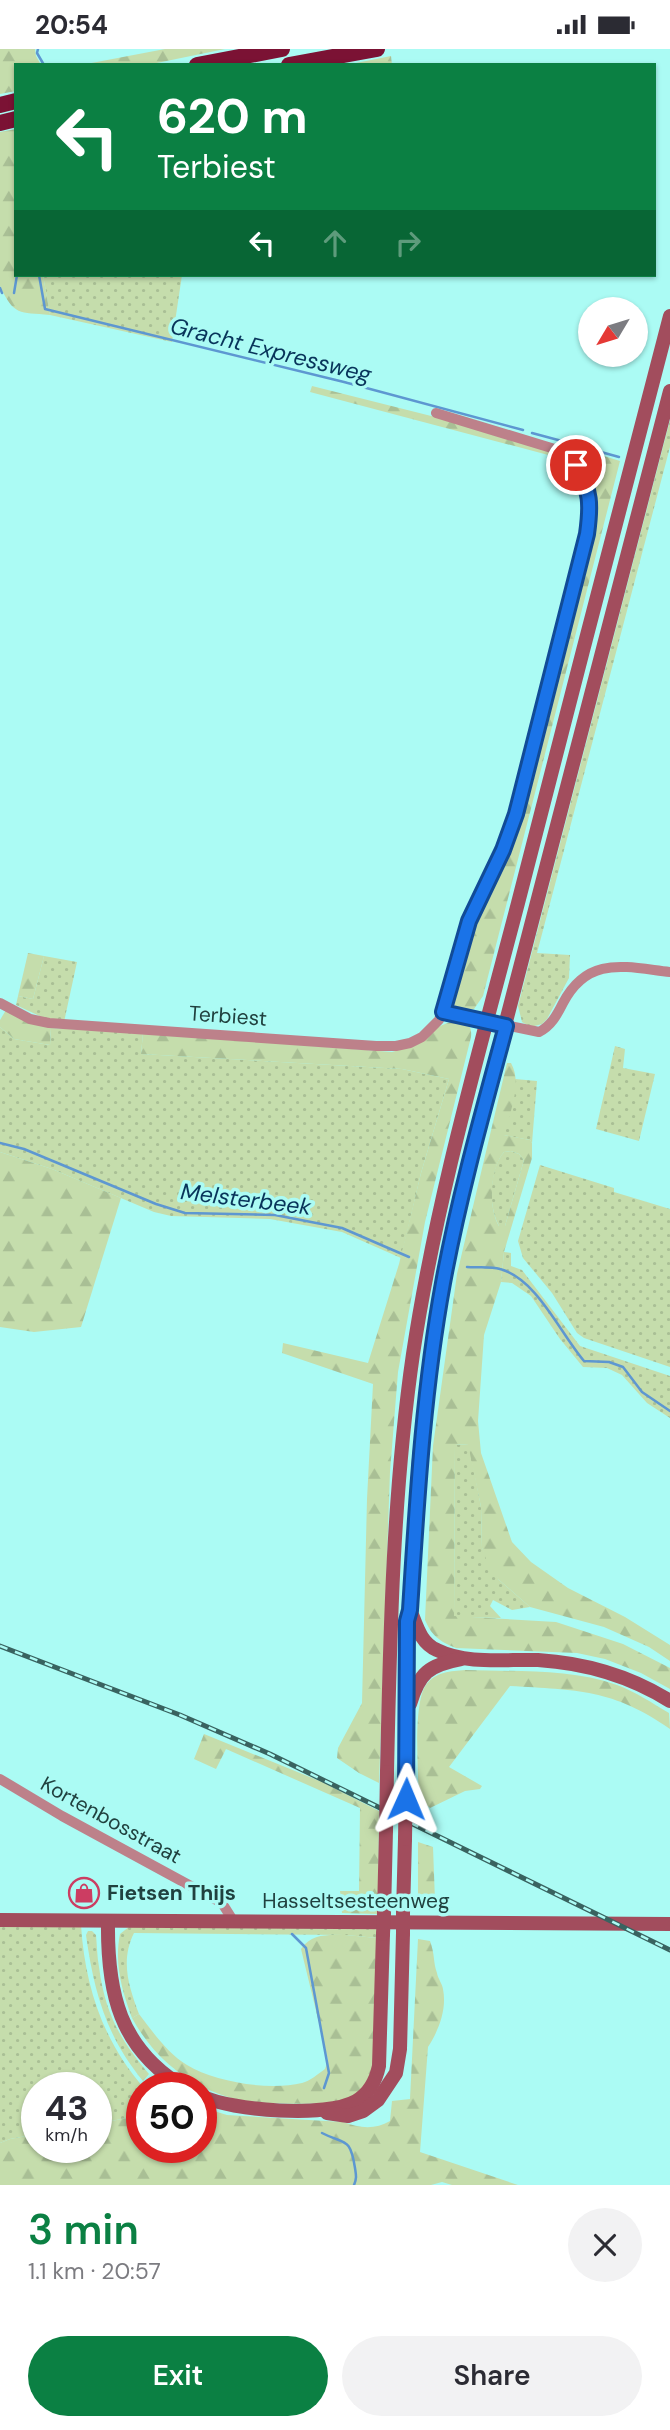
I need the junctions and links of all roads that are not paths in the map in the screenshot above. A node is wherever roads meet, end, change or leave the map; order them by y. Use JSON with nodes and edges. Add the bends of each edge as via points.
{"nodes":[{"id":1,"x":282,"y":49,"type":"edge"},
{"id":2,"x":377,"y":49,"type":"edge"},
{"id":3,"x":208,"y":63,"type":"edge"},
{"id":4,"x":300,"y":63,"type":"edge"},
{"id":5,"x":670,"y":316,"type":"edge"},
{"id":6,"x":670,"y":391,"type":"edge"},
{"id":7,"x":436,"y":413,"type":"dead end"},
{"id":8,"x":670,"y":972,"type":"edge"},
{"id":9,"x":0,"y":1003,"type":"edge"},
{"id":10,"x":443,"y":1012,"type":"junction"},
{"id":11,"x":487,"y":1021,"type":"junction"},
{"id":12,"x":506,"y":1026,"type":"junction"},
{"id":13,"x":410,"y":1610,"type":"junction"},
{"id":14,"x":466,"y":1658,"type":"junction"},
{"id":15,"x":670,"y":1701,"type":"edge"},
{"id":16,"x":408,"y":1709,"type":"junction"},
{"id":17,"x":0,"y":1779,"type":"edge"},
{"id":18,"x":0,"y":1920,"type":"edge"},
{"id":19,"x":108,"y":1921,"type":"junction"},
{"id":20,"x":234,"y":1922,"type":"junction"},
{"id":21,"x":670,"y":1924,"type":"edge"},
{"id":22,"x":163,"y":2072,"type":"edge"},
{"id":23,"x":217,"y":2101,"type":"edge"},
{"id":24,"x":319,"y":2110,"type":"junction"}],
"edges":[{"from":1,"to":3,"type":"highway"},
{"from":2,"to":4,"type":"highway"},
{"from":5,"to":11,"type":"main road"},
{"from":6,"to":12,"type":"main road"},
{"from":7,"to":10,"type":"street","name":"Terbiest","via":[[541,444],[569,457],[587,485],[591,509],[516,814],[469,921]]},
{"from":8,"to":12,"type":"street","via":[[625,967],[594,970],[578,981],[547,1028],[538,1033]]},
{"from":9,"to":10,"type":"street","name":"Terbiest","via":[[49,1023],[396,1047],[431,1029]]},
{"from":10,"to":11,"type":"street"},
{"from":11,"to":12,"type":"street"},
{"from":11,"to":24,"type":"main road","bridge":true,"via":[[429,1261],[413,1355],[398,1498],[390,1630],[379,2066],[376,2081],[358,2100]]},
{"from":12,"to":13,"type":"main road","via":[[471,1156],[441,1297],[419,1458]]},
{"from":13,"to":14,"type":"main road","via":[[430,1646]]},
{"from":13,"to":16,"type":"main road"},
{"from":14,"to":15,"type":"main road","via":[[578,1665],[620,1675]]},
{"from":14,"to":16,"type":"main road","via":[[429,1669],[417,1683]]},
{"from":16,"to":24,"type":"main road","bridge":true,"via":[[396,2073],[379,2100],[363,2111],[348,2116]]},
{"from":17,"to":20,"type":"street","name":"Kortenbosstraat","via":[[222,1903]]},
{"from":18,"to":19,"type":"main road","name":"Hasseltsesteenweg"},
{"from":19,"to":20,"type":"main road","name":"Hasseltsesteenweg"},
{"from":19,"to":22,"type":"main road","via":[[110,1980],[125,2027]]},
{"from":20,"to":21,"type":"main road","name":"Hasseltsesteenweg"},
{"from":23,"to":24,"type":"main road","via":[[261,2109]]}]}
